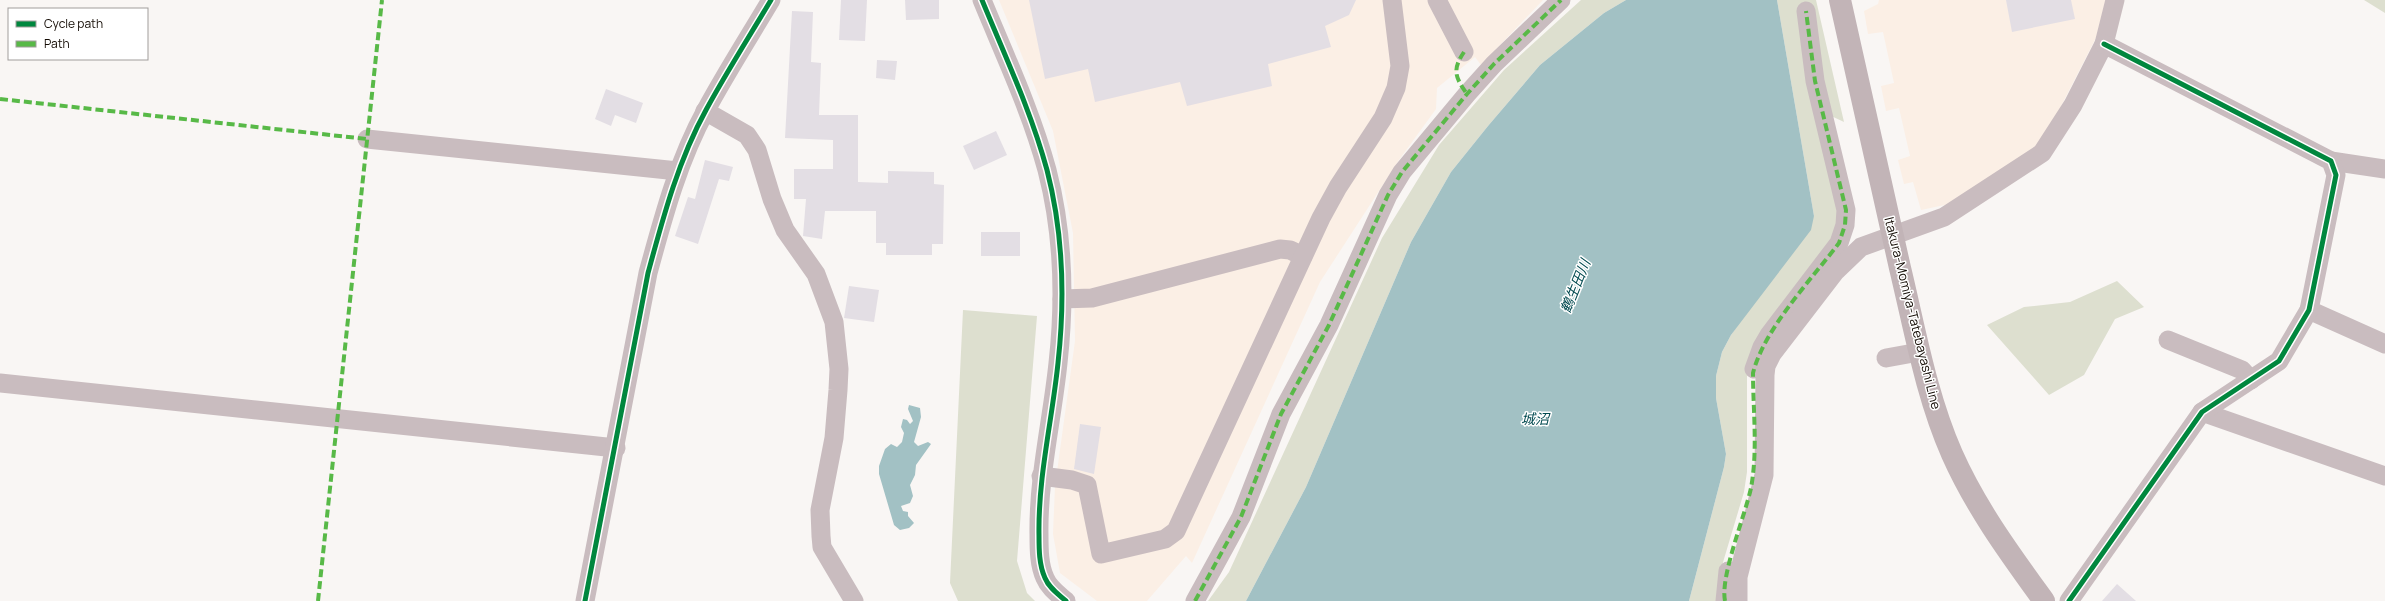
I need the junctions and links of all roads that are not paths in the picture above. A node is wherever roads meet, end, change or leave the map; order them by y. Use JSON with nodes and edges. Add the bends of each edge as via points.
{"nodes":[{"id":1,"x":771,"y":0,"type":"edge"},
{"id":2,"x":982,"y":0,"type":"edge"},
{"id":3,"x":1392,"y":0,"type":"edge"},
{"id":4,"x":1438,"y":0,"type":"edge"},
{"id":5,"x":1561,"y":0,"type":"edge"},
{"id":6,"x":1840,"y":0,"type":"edge"},
{"id":7,"x":2115,"y":0,"type":"edge"},
{"id":8,"x":1806,"y":11,"type":"dead end"},
{"id":9,"x":2104,"y":44,"type":"junction"},
{"id":10,"x":1464,"y":52,"type":"dead end"},
{"id":11,"x":706,"y":111,"type":"junction"},
{"id":12,"x":367,"y":139,"type":"dead end"},
{"id":13,"x":2331,"y":161,"type":"junction"},
{"id":14,"x":2385,"y":169,"type":"edge"},
{"id":15,"x":678,"y":171,"type":"junction"},
{"id":16,"x":1893,"y":235,"type":"junction"},
{"id":17,"x":1303,"y":256,"type":"junction"},
{"id":18,"x":1062,"y":299,"type":"junction"},
{"id":19,"x":2309,"y":310,"type":"junction"},
{"id":20,"x":2168,"y":340,"type":"dead end"},
{"id":21,"x":2385,"y":344,"type":"edge"},
{"id":22,"x":1919,"y":352,"type":"junction"},
{"id":23,"x":1886,"y":358,"type":"dead end"},
{"id":24,"x":2251,"y":380,"type":"junction"},
{"id":25,"x":0,"y":383,"type":"edge"},
{"id":26,"x":2202,"y":412,"type":"junction"},
{"id":27,"x":616,"y":448,"type":"junction"},
{"id":28,"x":1041,"y":476,"type":"junction"},
{"id":29,"x":2385,"y":476,"type":"edge"},
{"id":30,"x":585,"y":601,"type":"edge"},
{"id":31,"x":854,"y":601,"type":"edge"},
{"id":32,"x":1066,"y":601,"type":"edge"},
{"id":33,"x":1195,"y":601,"type":"edge"},
{"id":34,"x":1725,"y":601,"type":"edge"},
{"id":35,"x":1738,"y":601,"type":"edge"},
{"id":36,"x":2044,"y":601,"type":"edge"},
{"id":37,"x":2069,"y":601,"type":"edge"}],
"edges":[{"from":1,"to":11,"type":"street"},
{"from":2,"to":18,"type":"street","via":[[1035,131],[1047,171],[1058,225]]},
{"from":3,"to":17,"type":"street","via":[[1400,66],[1396,88],[1383,118],[1338,187]]},
{"from":4,"to":10,"type":"street"},
{"from":5,"to":33,"type":"street","via":[[1494,64],[1402,172],[1329,325],[1281,414],[1241,517]]},
{"from":6,"to":16,"type":"main road","name":"Itakura-Momiya-Tatebayashi Line"},
{"from":7,"to":9,"type":"street"},
{"from":8,"to":34,"type":"street","via":[[1815,82],[1846,210],[1845,225],[1839,243],[1769,334],[1756,361],[1753,373],[1754,470],[1728,570]]},
{"from":9,"to":13,"type":"street"},
{"from":9,"to":16,"type":"street","via":[[2073,105],[2042,153],[1944,217]]},
{"from":11,"to":15,"type":"street"},
{"from":11,"to":31,"type":"street","via":[[747,135],[757,150],[772,199],[785,230],[816,274],[834,322],[839,369],[838,390],[834,438],[820,510],[821,536],[822,547]]},
{"from":12,"to":15,"type":"street"},
{"from":13,"to":14,"type":"street"},
{"from":13,"to":19,"type":"street","via":[[2336,175]]},
{"from":15,"to":27,"type":"street","via":[[648,273]]},
{"from":16,"to":22,"type":"main road","name":"Itakura-Momiya-Tatebayashi Line"},
{"from":16,"to":35,"type":"street","via":[[1861,247],[1846,260],[1779,345],[1766,366],[1764,475],[1738,577]]},
{"from":17,"to":18,"type":"street","via":[[1280,249],[1092,298]]},
{"from":17,"to":28,"type":"street","via":[[1176,531],[1165,539],[1101,554],[1087,485],[1072,480]]},
{"from":18,"to":28,"type":"street","via":[[1058,363]]},
{"from":19,"to":21,"type":"street"},
{"from":19,"to":24,"type":"street","via":[[2279,361]]},
{"from":20,"to":24,"type":"street","via":[[2242,370]]},
{"from":22,"to":23,"type":"street"},
{"from":22,"to":36,"type":"main road","name":"Itakura-Momiya-Tatebayashi Line","via":[[1937,413],[1971,494],[1994,532]]},
{"from":24,"to":26,"type":"street"},
{"from":25,"to":27,"type":"street"},
{"from":26,"to":29,"type":"street"},
{"from":26,"to":37,"type":"street"},
{"from":27,"to":30,"type":"street"},
{"from":28,"to":32,"type":"street","via":[[1038,509],[1042,567],[1050,588]]}]}
